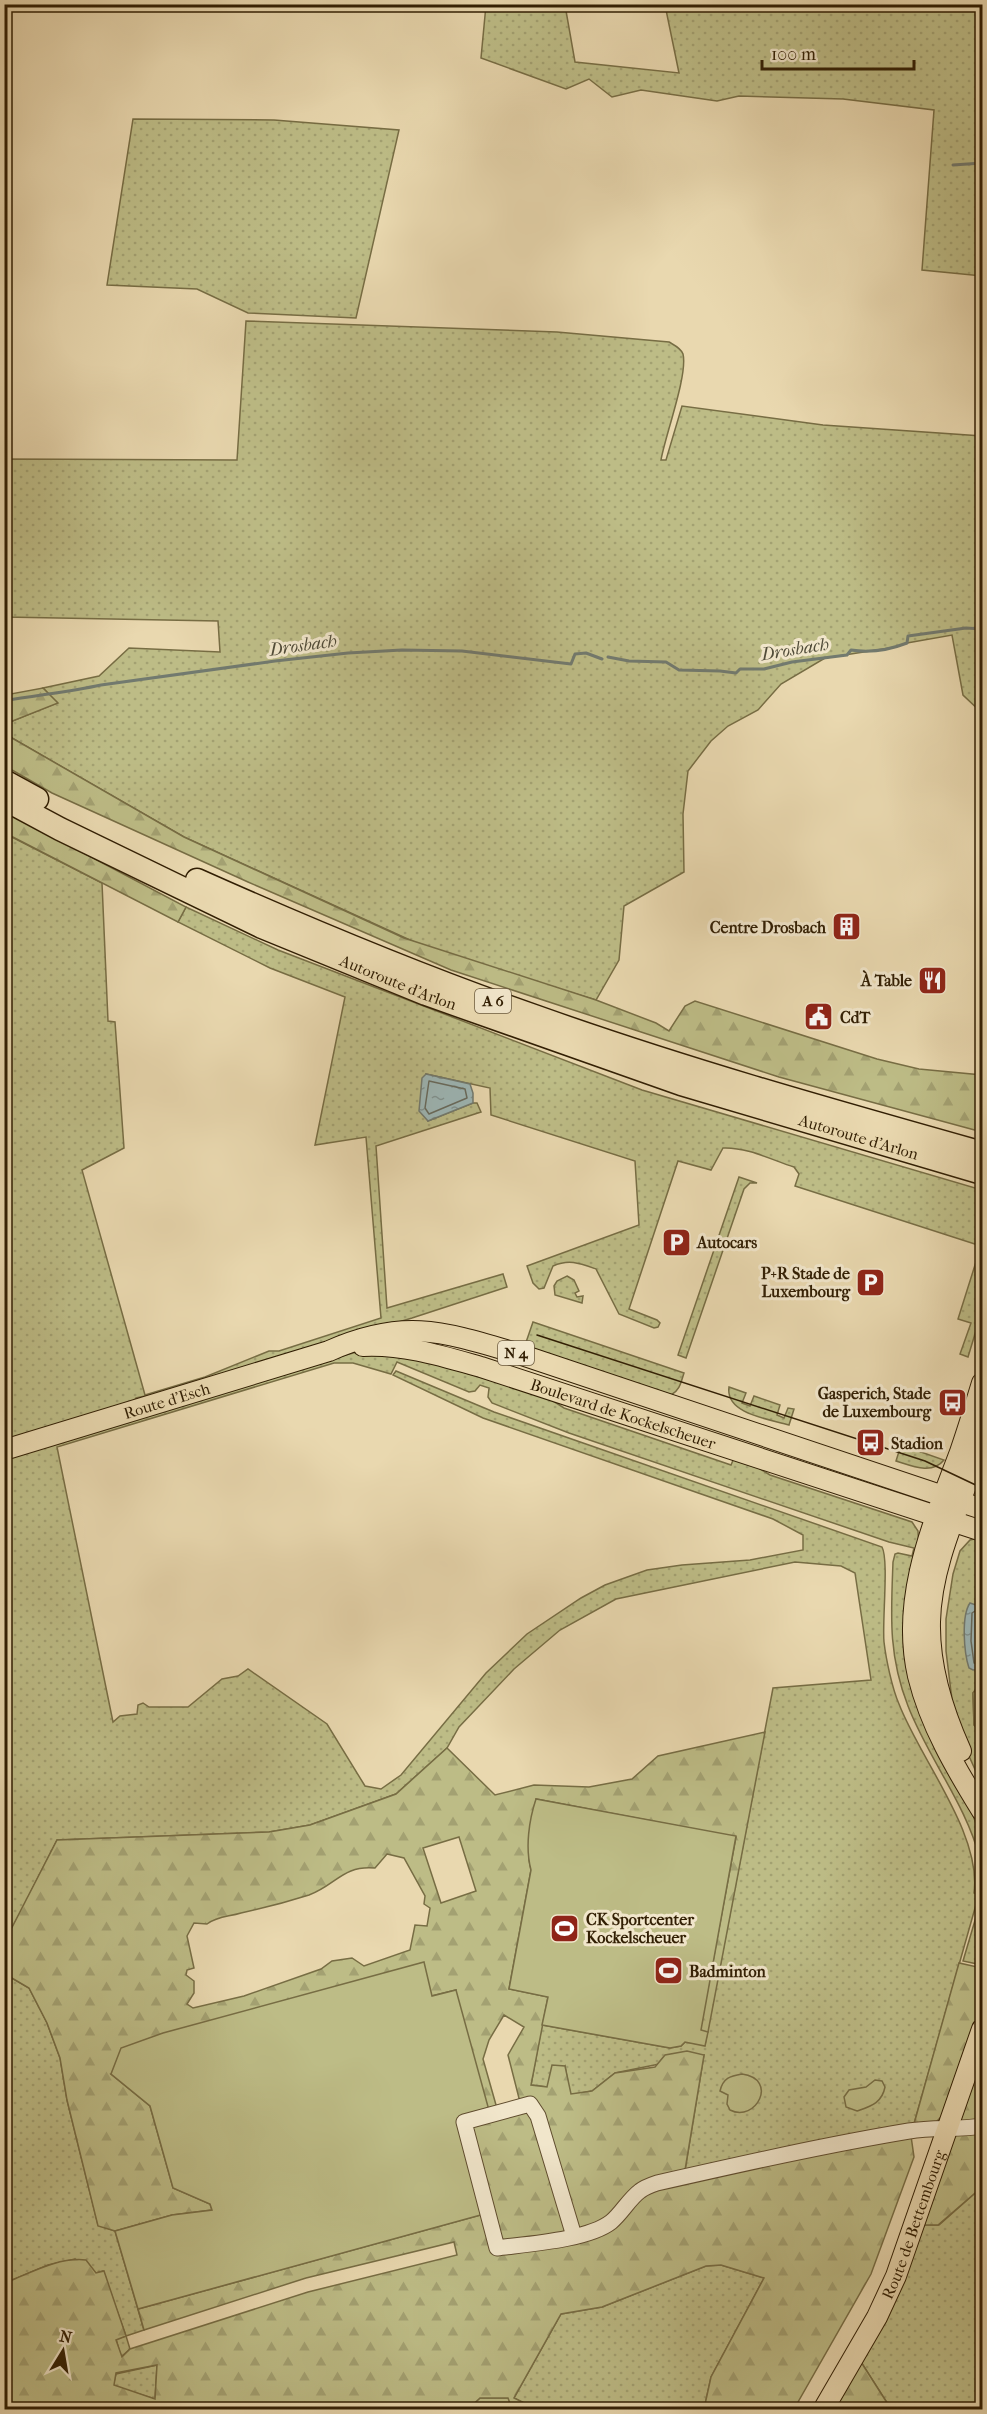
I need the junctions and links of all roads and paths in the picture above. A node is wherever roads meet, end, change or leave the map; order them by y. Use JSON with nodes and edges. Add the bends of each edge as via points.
{"nodes":[{"id":1,"x":4,"y":781,"type":"edge"},
{"id":2,"x":4,"y":799,"type":"edge"},
{"id":3,"x":982,"y":1153,"type":"edge"},
{"id":4,"x":982,"y":1173,"type":"edge"},
{"id":5,"x":329,"y":1351,"type":"junction"},
{"id":6,"x":982,"y":1383,"type":"edge"},
{"id":7,"x":982,"y":1442,"type":"edge"},
{"id":8,"x":4,"y":1450,"type":"edge"},
{"id":9,"x":942,"y":1496,"type":"junction"},
{"id":10,"x":962,"y":1502,"type":"junction"},
{"id":11,"x":982,"y":1509,"type":"edge"},
{"id":12,"x":935,"y":1516,"type":"junction"},
{"id":13,"x":954,"y":1522,"type":"junction"},
{"id":14,"x":982,"y":1531,"type":"edge"},
{"id":15,"x":982,"y":1811,"type":"edge"},
{"id":16,"x":982,"y":2029,"type":"edge"},
{"id":17,"x":982,"y":2126,"type":"edge"},
{"id":18,"x":947,"y":2127,"type":"junction"},
{"id":19,"x":574,"y":2236,"type":"junction"},
{"id":20,"x":822,"y":2409,"type":"edge"}],
"edges":[{"from":1,"to":3,"type":"highway","name":"Autoroute d'Arlon","number":"A 6","via":[[194,878],[448,985],[698,1070]]},
{"from":2,"to":4,"type":"highway","name":"Autoroute d'Arlon","number":"A 6","via":[[262,927],[426,994],[681,1084]]},
{"from":5,"to":8,"type":"main road","name":"Route d'Esch","number":"N 4"},
{"from":5,"to":9,"type":"main road","name":"Boulevard de Kockelscheuer","number":"N 4","via":[[394,1330],[459,1336]]},
{"from":5,"to":12,"type":"main road","name":"Boulevard de Kockelscheuer","number":"N 4","via":[[384,1345],[444,1356]]},
{"from":6,"to":9,"type":"main road"},
{"from":7,"to":10,"type":"main road"},
{"from":9,"to":10,"type":"main road","name":"Boulevard de Kockelscheuer","number":"N 4"},
{"from":9,"to":12,"type":"main road"},
{"from":10,"to":11,"type":"main road","name":"Boulevard de Kockelscheuer"},
{"from":10,"to":13,"type":"main road"},
{"from":12,"to":13,"type":"main road","name":"Boulevard de Kockelscheuer","number":"N 4"},
{"from":12,"to":15,"type":"main road","via":[[914,1599],[918,1675],[945,1747]]},
{"from":13,"to":14,"type":"main road","name":"Boulevard de Kockelscheuer"},
{"from":13,"to":15,"type":"main road","via":[[937,1574],[930,1638],[935,1679]]},
{"from":16,"to":18,"type":"main road","name":"Route de Bettembourg"},
{"from":17,"to":18,"type":"street"},
{"from":18,"to":19,"type":"street","via":[[790,2153],[657,2183],[640,2191],[597,2231]]},
{"from":18,"to":20,"type":"main road","name":"Route de Bettembourg","via":[[896,2276],[877,2317]]},
{"from":19,"to":19,"type":"street","via":[[538,2116],[530,2103],[464,2122],[497,2248]]}]}
